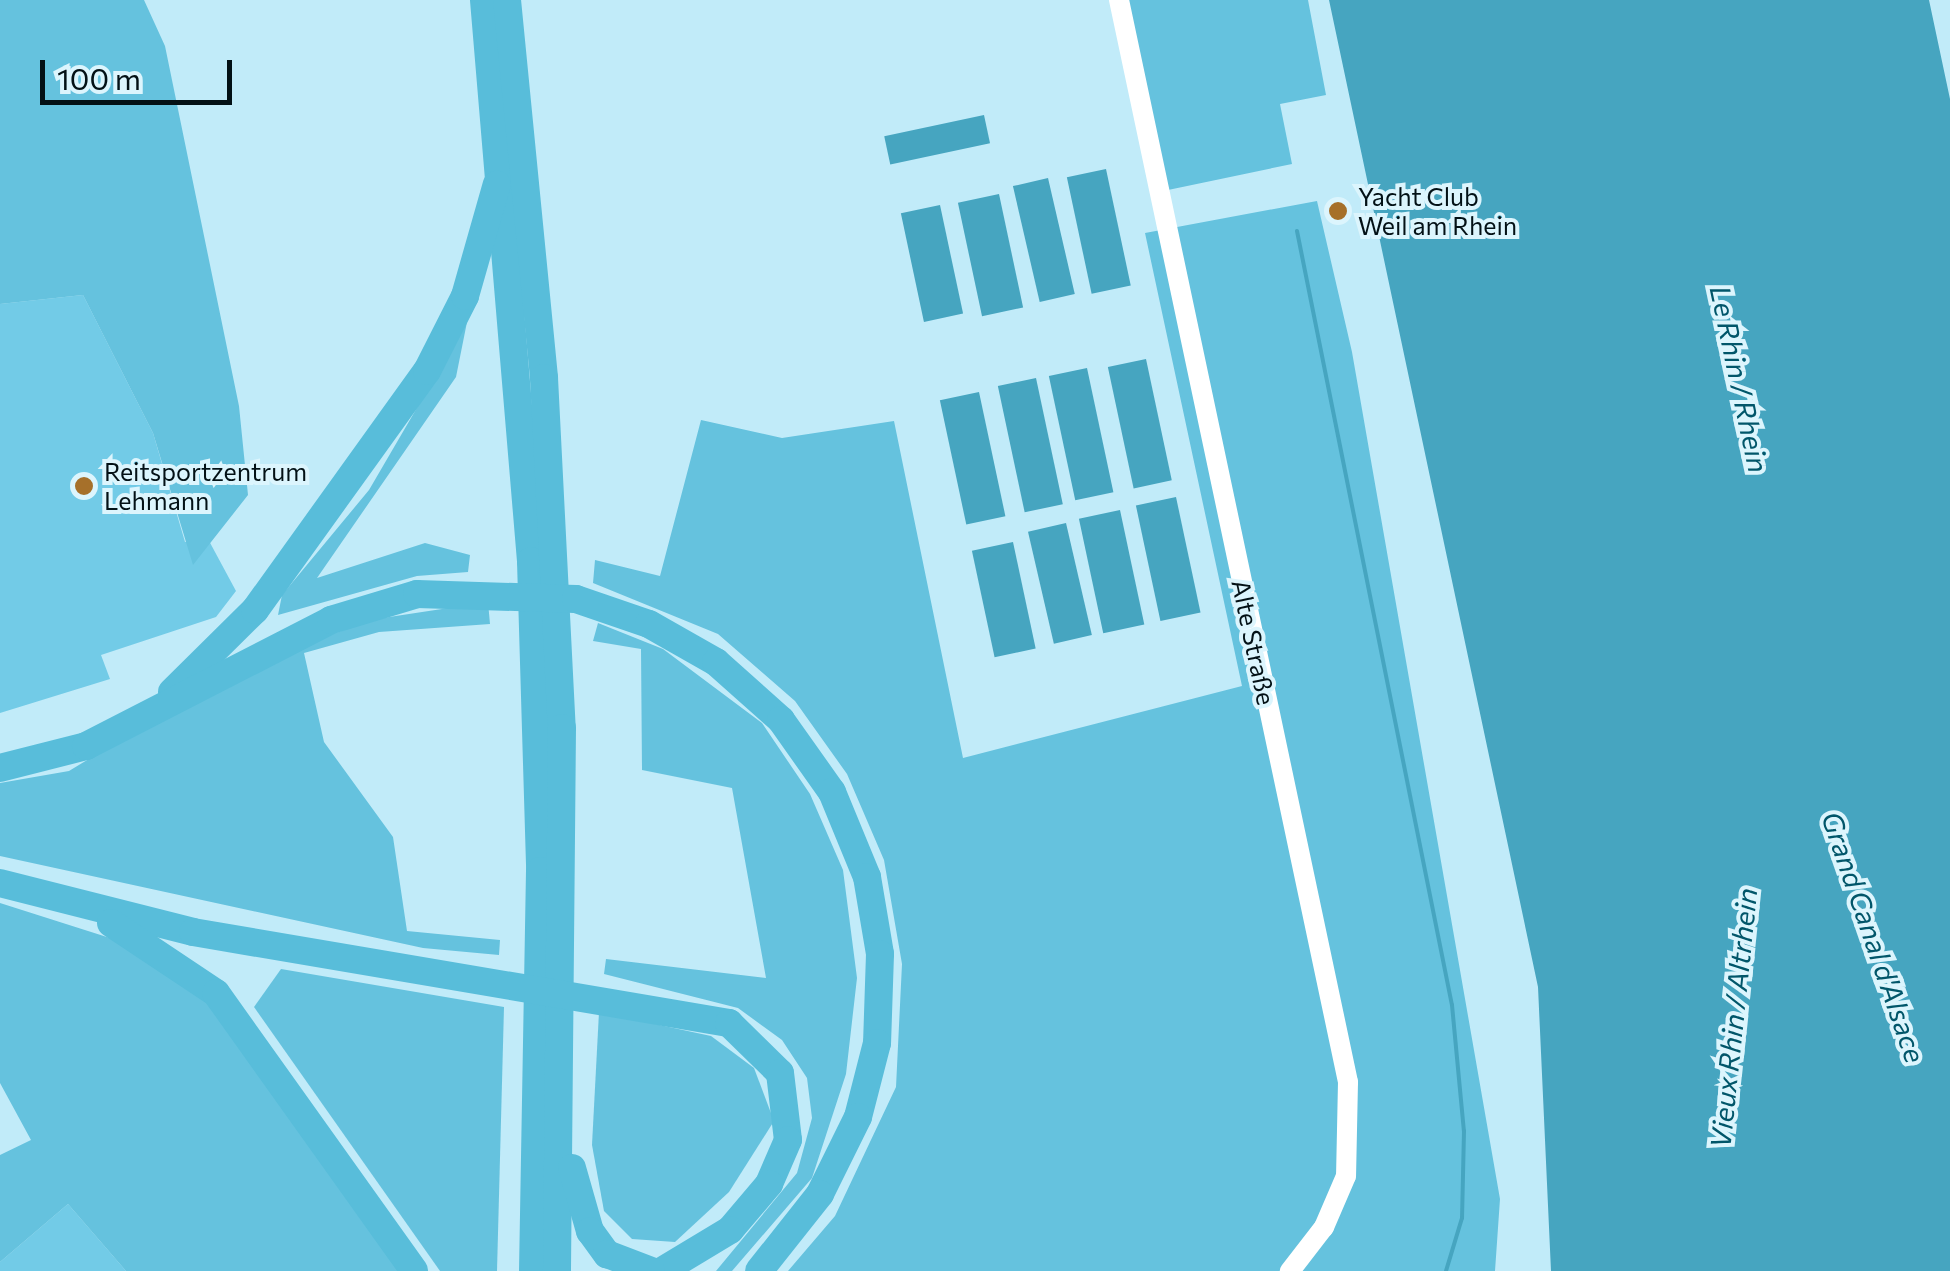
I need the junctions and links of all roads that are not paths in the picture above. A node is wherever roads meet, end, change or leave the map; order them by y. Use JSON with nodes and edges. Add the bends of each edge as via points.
{"nodes":[{"id":1,"x":484,"y":0,"type":"edge"},
{"id":2,"x":507,"y":0,"type":"edge"},
{"id":3,"x":1119,"y":0,"type":"edge"},
{"id":4,"x":503,"y":164,"type":"junction"},
{"id":5,"x":135,"y":725,"type":"junction"},
{"id":6,"x":0,"y":768,"type":"edge"},
{"id":7,"x":0,"y":883,"type":"edge"},
{"id":8,"x":76,"y":904,"type":"junction"},
{"id":9,"x":563,"y":1127,"type":"junction"},
{"id":10,"x":414,"y":1271,"type":"edge"},
{"id":11,"x":533,"y":1271,"type":"edge"},
{"id":12,"x":557,"y":1271,"type":"edge"},
{"id":13,"x":651,"y":1271,"type":"edge"},
{"id":14,"x":662,"y":1271,"type":"edge"},
{"id":15,"x":759,"y":1271,"type":"edge"},
{"id":16,"x":1290,"y":1271,"type":"edge"}],
"edges":[{"from":1,"to":4,"type":"highway"},
{"from":2,"to":9,"type":"highway","via":[[556,564]]},
{"from":3,"to":16,"type":"street","name":"Alte Straße","via":[[1348,1082],[1346,1176],[1324,1227]]},
{"from":4,"to":5,"type":"highway","via":[[447,337],[276,583]]},
{"from":4,"to":11,"type":"highway","via":[[536,705]]},
{"from":5,"to":6,"type":"highway"},
{"from":5,"to":15,"type":"highway","via":[[330,620],[417,594],[474,589],[610,608],[704,654],[781,720],[839,807],[875,912],[881,998],[870,1080],[835,1170]]},
{"from":7,"to":8,"type":"highway"},
{"from":8,"to":10,"type":"highway","via":[[171,956],[216,993]]},
{"from":8,"to":14,"type":"highway","via":[[729,1023],[764,1050],[788,1094],[788,1140],[768,1184],[705,1253]]},
{"from":9,"to":12,"type":"highway"},
{"from":9,"to":13,"type":"highway","via":[[590,1232],[607,1254]]}]}
